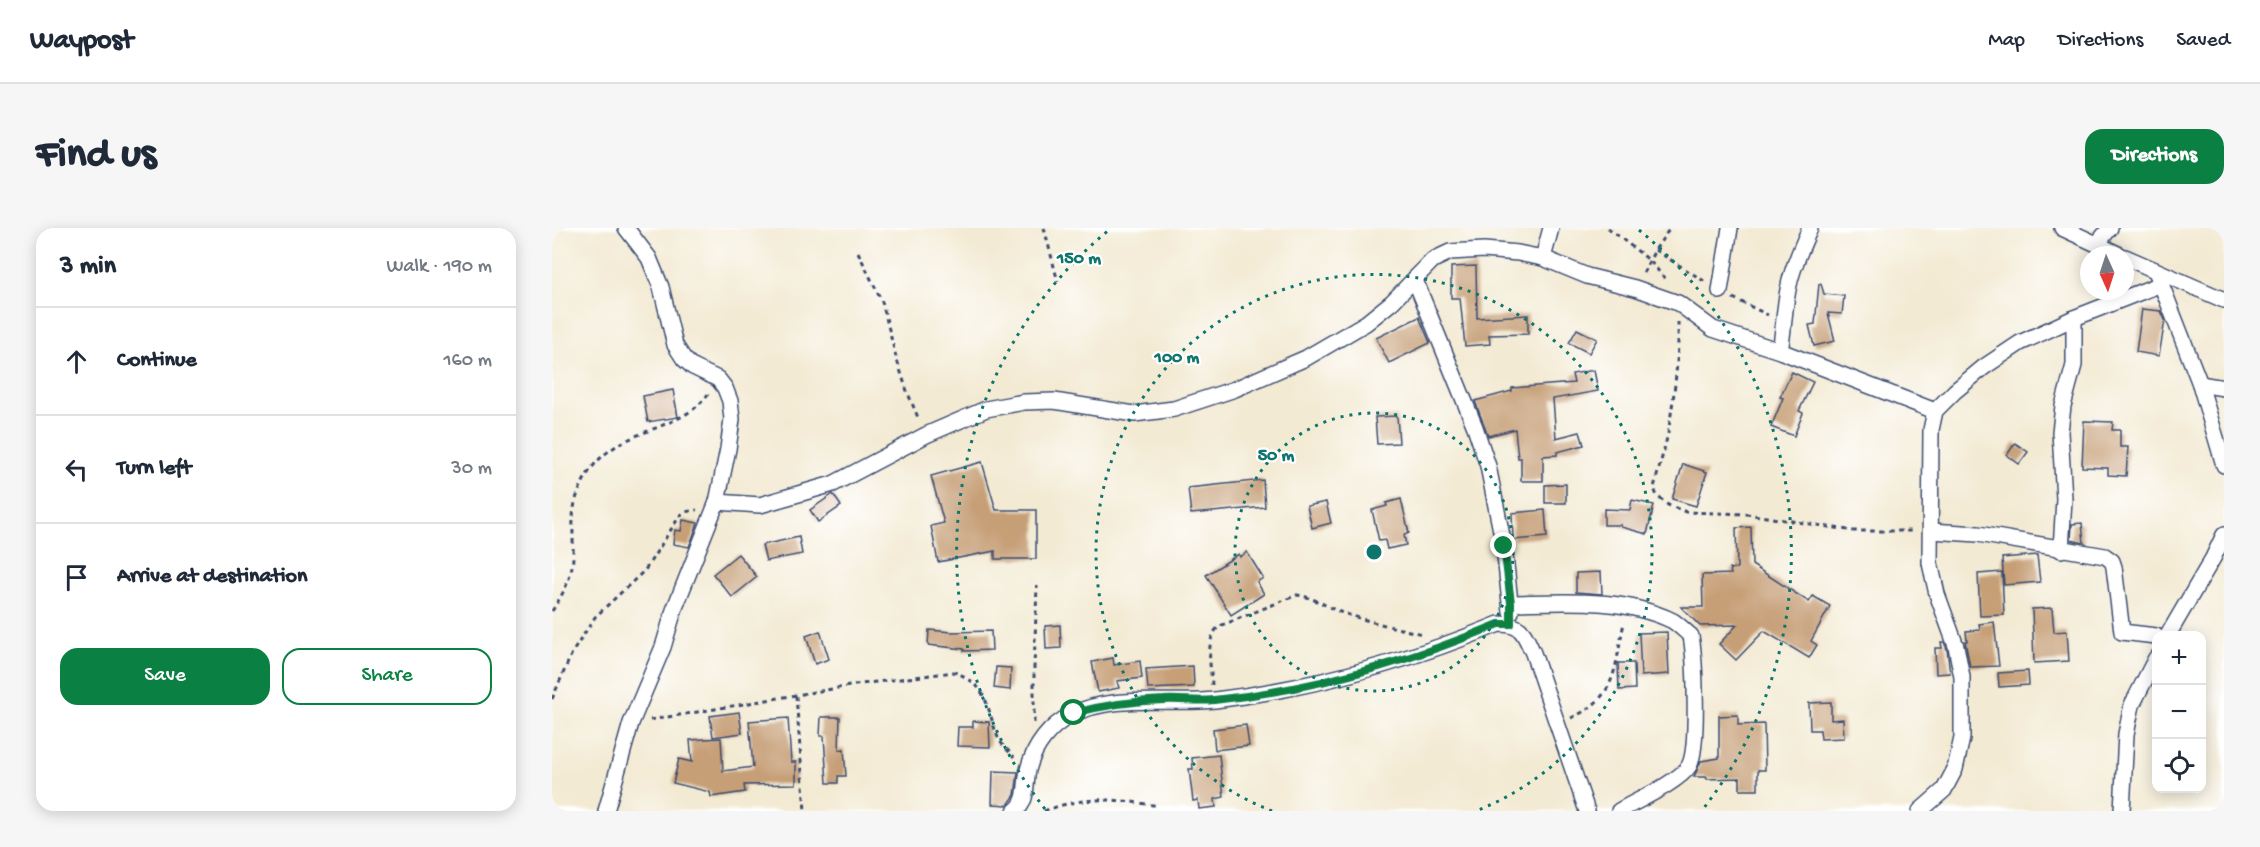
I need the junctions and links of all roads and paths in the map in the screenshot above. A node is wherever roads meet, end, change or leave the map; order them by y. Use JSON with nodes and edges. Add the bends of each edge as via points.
{"nodes":[{"id":1,"x":626,"y":228,"type":"edge"},
{"id":2,"x":1044,"y":228,"type":"edge"},
{"id":3,"x":1551,"y":228,"type":"edge"},
{"id":4,"x":1608,"y":228,"type":"edge"},
{"id":5,"x":1670,"y":228,"type":"edge"},
{"id":6,"x":1730,"y":228,"type":"edge"},
{"id":7,"x":1810,"y":228,"type":"edge"},
{"id":8,"x":2062,"y":228,"type":"edge"},
{"id":9,"x":2110,"y":228,"type":"edge"},
{"id":10,"x":2097,"y":244,"type":"junction"},
{"id":11,"x":2101,"y":246,"type":"edge"},
{"id":12,"x":858,"y":252,"type":"dead end"},
{"id":13,"x":1543,"y":258,"type":"junction"},
{"id":14,"x":1649,"y":260,"type":"junction"},
{"id":15,"x":2134,"y":263,"type":"edge"},
{"id":16,"x":2158,"y":278,"type":"junction"},
{"id":17,"x":1415,"y":280,"type":"junction"},
{"id":18,"x":1058,"y":282,"type":"dead end"},
{"id":19,"x":1720,"y":291,"type":"dead end"},
{"id":20,"x":2224,"y":300,"type":"edge"},
{"id":21,"x":1678,"y":303,"type":"junction"},
{"id":22,"x":2074,"y":318,"type":"junction"},
{"id":23,"x":1780,"y":351,"type":"junction"},
{"id":24,"x":718,"y":380,"type":"junction"},
{"id":25,"x":2200,"y":384,"type":"junction"},
{"id":26,"x":2224,"y":388,"type":"edge"},
{"id":27,"x":1935,"y":411,"type":"junction"},
{"id":28,"x":926,"y":435,"type":"junction"},
{"id":29,"x":2224,"y":465,"type":"edge"},
{"id":30,"x":715,"y":506,"type":"junction"},
{"id":31,"x":1931,"y":531,"type":"junction"},
{"id":32,"x":2224,"y":535,"type":"edge"},
{"id":33,"x":2061,"y":550,"type":"junction"},
{"id":34,"x":1038,"y":585,"type":"dead end"},
{"id":35,"x":1511,"y":603,"type":"junction"},
{"id":36,"x":1628,"y":607,"type":"junction"},
{"id":37,"x":552,"y":611,"type":"edge"},
{"id":38,"x":1511,"y":624,"type":"junction"},
{"id":39,"x":2171,"y":631,"type":"edge"},
{"id":40,"x":1426,"y":635,"type":"dead end"},
{"id":41,"x":2152,"y":635,"type":"edge"},
{"id":42,"x":2152,"y":667,"type":"edge"},
{"id":43,"x":796,"y":696,"type":"junction"},
{"id":44,"x":552,"y":699,"type":"edge"},
{"id":45,"x":1212,"y":700,"type":"junction"},
{"id":46,"x":631,"y":723,"type":"junction"},
{"id":47,"x":1557,"y":725,"type":"junction"},
{"id":48,"x":1035,"y":752,"type":"junction"},
{"id":49,"x":1028,"y":771,"type":"junction"},
{"id":50,"x":1159,"y":806,"type":"dead end"},
{"id":51,"x":606,"y":811,"type":"edge"},
{"id":52,"x":805,"y":811,"type":"edge"},
{"id":53,"x":1015,"y":811,"type":"edge"},
{"id":54,"x":1044,"y":811,"type":"edge"},
{"id":55,"x":1587,"y":811,"type":"edge"},
{"id":56,"x":1619,"y":811,"type":"edge"},
{"id":57,"x":1920,"y":811,"type":"edge"},
{"id":58,"x":2122,"y":811,"type":"edge"}],
"edges":[{"from":1,"to":24,"type":"street","via":[[649,258],[661,287],[675,345],[693,367]]},
{"from":2,"to":18,"type":"path"},
{"from":3,"to":13,"type":"street"},
{"from":4,"to":14,"type":"path"},
{"from":5,"to":14,"type":"path"},
{"from":6,"to":19,"type":"street"},
{"from":7,"to":23,"type":"street","via":[[1788,287]]},
{"from":8,"to":10,"type":"street"},
{"from":9,"to":10,"type":"street"},
{"from":10,"to":11,"type":"street"},
{"from":12,"to":28,"type":"path","via":[[882,302],[907,391]]},
{"from":13,"to":17,"type":"street","via":[[1518,252],[1450,252],[1433,260]]},
{"from":13,"to":21,"type":"street","via":[[1587,276]]},
{"from":14,"to":21,"type":"path","via":[[1670,284]]},
{"from":15,"to":16,"type":"street"},
{"from":16,"to":20,"type":"street"},
{"from":16,"to":22,"type":"street"},
{"from":16,"to":25,"type":"street"},
{"from":17,"to":28,"type":"street","via":[[1366,323],[1306,358],[1235,389],[1174,409],[1134,414],[1054,401],[1024,402],[986,409]]},
{"from":17,"to":35,"type":"street","via":[[1488,466]]},
{"from":21,"to":23,"type":"street","via":[[1713,329]]},
{"from":21,"to":31,"type":"path","via":[[1672,402],[1654,488],[1657,496],[1686,512],[1747,514],[1854,531]]},
{"from":22,"to":27,"type":"street","via":[[2020,343],[1984,367]]},
{"from":22,"to":33,"type":"street","via":[[2074,365],[2060,432],[2064,499]]},
{"from":23,"to":27,"type":"street"},
{"from":24,"to":30,"type":"street","via":[[728,395],[732,419]]},
{"from":24,"to":37,"type":"path","via":[[694,410],[609,450],[588,474],[573,508],[570,576]]},
{"from":25,"to":26,"type":"street"},
{"from":25,"to":29,"type":"street"},
{"from":27,"to":31,"type":"street","via":[[1931,430]]},
{"from":28,"to":30,"type":"street","via":[[833,484],[760,505]]},
{"from":30,"to":44,"type":"path","via":[[691,510],[679,517],[645,570],[596,617],[572,653]]},
{"from":30,"to":46,"type":"street"},
{"from":31,"to":33,"type":"street","via":[[1978,534]]},
{"from":31,"to":57,"type":"street","via":[[1930,563],[1962,676],[1962,738],[1955,769],[1944,790]]},
{"from":32,"to":39,"type":"street"},
{"from":33,"to":41,"type":"street","via":[[2105,556],[2112,561],[2122,632]]},
{"from":34,"to":48,"type":"path"},
{"from":35,"to":36,"type":"street","via":[[1575,602]]},
{"from":35,"to":38,"type":"street"},
{"from":36,"to":47,"type":"path","via":[[1608,691],[1599,702]]},
{"from":36,"to":56,"type":"street","via":[[1674,622],[1691,636],[1694,747],[1689,766],[1672,781]]},
{"from":38,"to":45,"type":"street","via":[[1499,624],[1405,660],[1316,684]]},
{"from":38,"to":47,"type":"street","via":[[1522,629],[1533,653]]},
{"from":40,"to":45,"type":"path","via":[[1386,626],[1338,611],[1309,596],[1297,595],[1213,631]]},
{"from":42,"to":58,"type":"street","via":[[2132,705],[2126,734]]},
{"from":43,"to":46,"type":"path"},
{"from":43,"to":49,"type":"path","via":[[954,672],[976,684],[997,736]]},
{"from":43,"to":52,"type":"path"},
{"from":45,"to":48,"type":"street","via":[[1110,704],[1074,713],[1053,725]]},
{"from":46,"to":51,"type":"street"},
{"from":47,"to":55,"type":"street"},
{"from":48,"to":49,"type":"street"},
{"from":49,"to":53,"type":"street","via":[[1026,789]]},
{"from":50,"to":54,"type":"path","via":[[1088,799]]}]}
